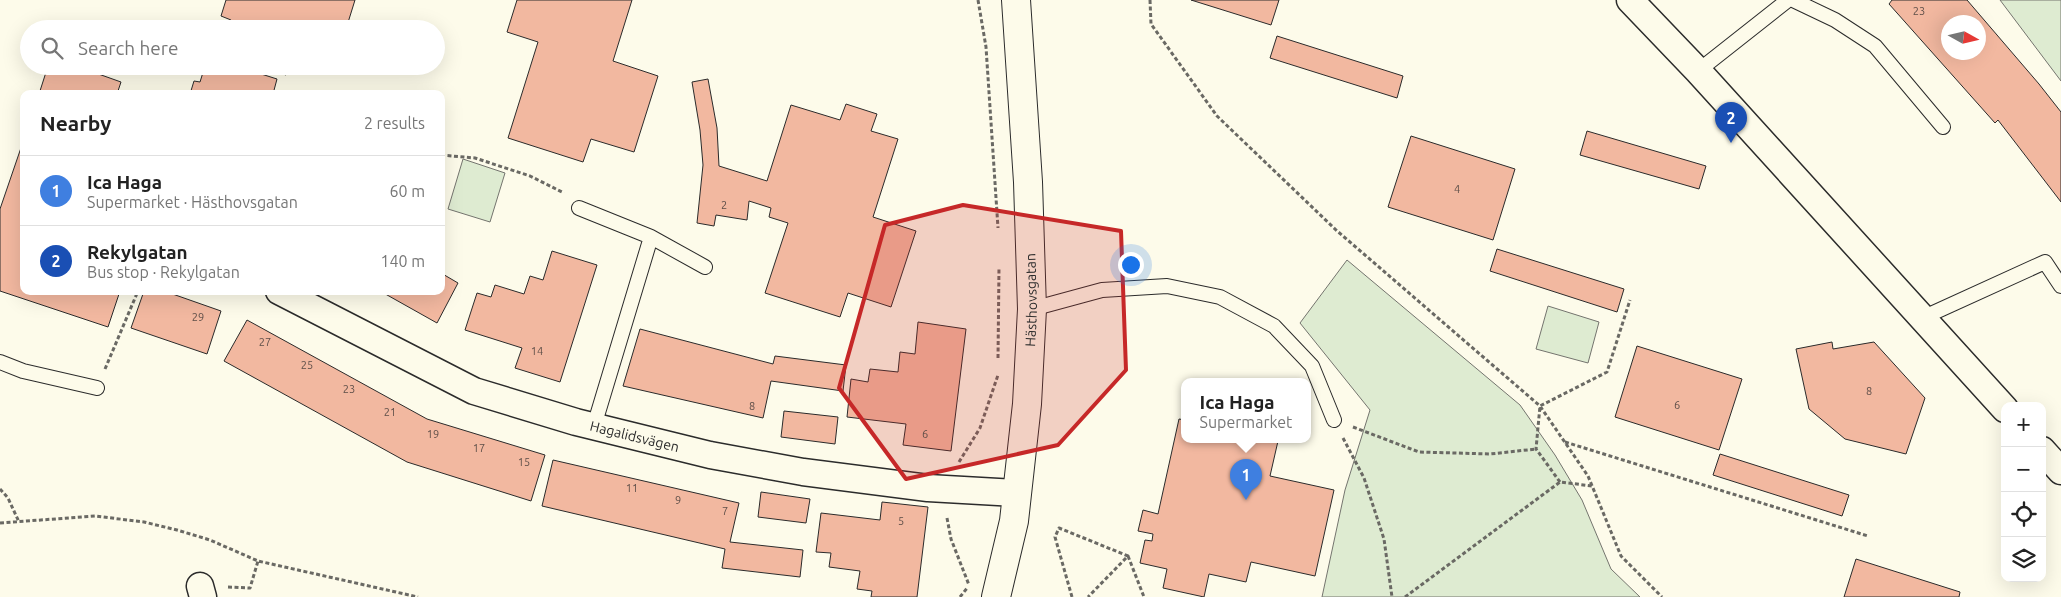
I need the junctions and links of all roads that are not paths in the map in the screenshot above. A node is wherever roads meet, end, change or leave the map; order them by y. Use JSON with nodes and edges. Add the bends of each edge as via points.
{"nodes":[{"id":1,"x":1016,"y":0,"type":"edge"},
{"id":2,"x":1630,"y":0,"type":"edge"},
{"id":3,"x":1788,"y":0,"type":"edge"},
{"id":4,"x":1793,"y":0,"type":"edge"},
{"id":5,"x":1698,"y":71,"type":"junction"},
{"id":6,"x":1943,"y":127,"type":"dead end"},
{"id":7,"x":579,"y":208,"type":"road end"},
{"id":8,"x":651,"y":237,"type":"junction"},
{"id":9,"x":705,"y":267,"type":"dead end"},
{"id":10,"x":2061,"y":286,"type":"edge"},
{"id":11,"x":288,"y":295,"type":"edge"},
{"id":12,"x":1032,"y":309,"type":"junction"},
{"id":13,"x":1922,"y":318,"type":"junction"},
{"id":14,"x":0,"y":362,"type":"edge"},
{"id":15,"x":97,"y":388,"type":"road end"},
{"id":16,"x":2001,"y":405,"type":"edge"},
{"id":17,"x":1334,"y":420,"type":"road end"},
{"id":18,"x":594,"y":426,"type":"junction"},
{"id":19,"x":2046,"y":454,"type":"edge"},
{"id":20,"x":2061,"y":470,"type":"edge"},
{"id":21,"x":1016,"y":493,"type":"junction"},
{"id":22,"x":996,"y":597,"type":"edge"}],
"edges":[{"from":1,"to":12,"type":"street","name":"Hästhovsgatan","via":[[1028,182]]},
{"from":2,"to":5,"type":"street"},
{"from":3,"to":5,"type":"lane"},
{"from":4,"to":6,"type":"lane","via":[[1835,20],[1875,46]]},
{"from":5,"to":13,"type":"street"},
{"from":7,"to":8,"type":"lane"},
{"from":8,"to":9,"type":"lane"},
{"from":8,"to":18,"type":"lane"},
{"from":10,"to":13,"type":"lane","via":[[2045,262]]},
{"from":11,"to":18,"type":"street","name":"Hagalidsvägen","via":[[474,391]]},
{"from":12,"to":17,"type":"lane","via":[[1102,290],[1167,286],[1220,297],[1274,326],[1312,366]]},
{"from":12,"to":21,"type":"street","name":"Hästhovsgatan","via":[[1027,404]]},
{"from":13,"to":16,"type":"street"},
{"from":14,"to":15,"type":"lane","via":[[23,371]]},
{"from":18,"to":21,"type":"street","name":"Hagalidsvägen","via":[[710,455],[803,472],[928,488]]},
{"from":19,"to":20,"type":"street"},
{"from":21,"to":22,"type":"street","name":"Hästhovsgatan","via":[[1014,521]]}]}
